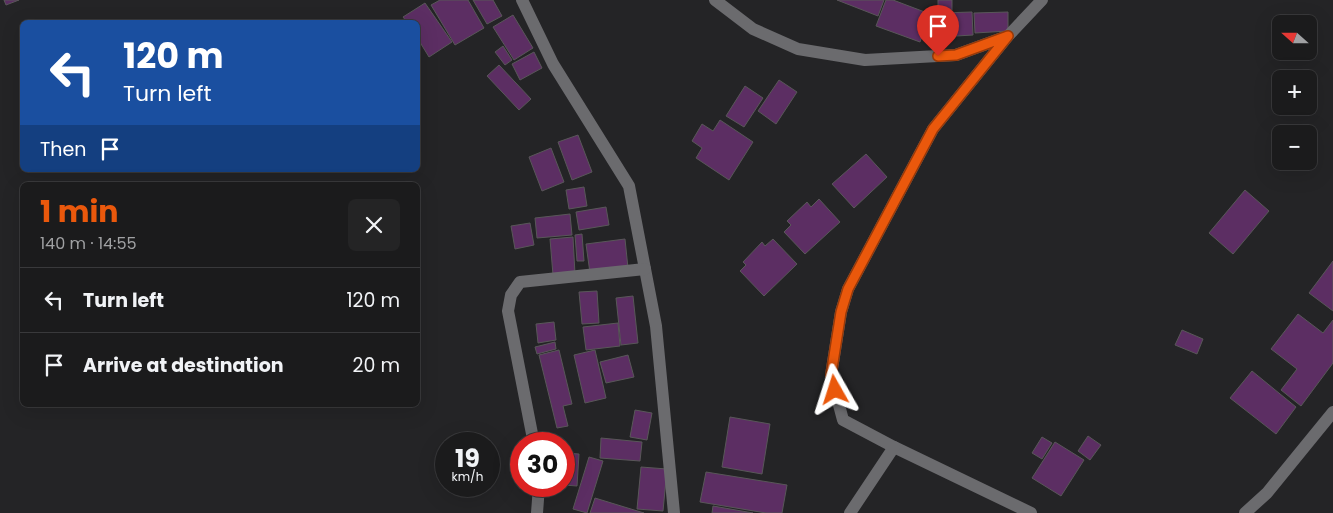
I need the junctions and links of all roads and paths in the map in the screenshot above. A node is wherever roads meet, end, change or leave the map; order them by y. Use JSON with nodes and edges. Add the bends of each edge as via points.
{"nodes":[{"id":1,"x":522,"y":0,"type":"edge"},
{"id":2,"x":715,"y":0,"type":"edge"},
{"id":3,"x":1042,"y":0,"type":"edge"},
{"id":4,"x":1008,"y":36,"type":"junction"},
{"id":5,"x":645,"y":268,"type":"junction"},
{"id":6,"x":1333,"y":412,"type":"edge"},
{"id":7,"x":532,"y":432,"type":"edge"},
{"id":8,"x":894,"y":447,"type":"junction"},
{"id":9,"x":538,"y":497,"type":"edge"},
{"id":10,"x":537,"y":513,"type":"edge"},
{"id":11,"x":674,"y":513,"type":"edge"},
{"id":12,"x":850,"y":513,"type":"edge"},
{"id":13,"x":1031,"y":513,"type":"edge"},
{"id":14,"x":1245,"y":513,"type":"edge"}],
"edges":[{"from":1,"to":5,"type":"street","via":[[553,64],[629,186]]},
{"from":2,"to":4,"type":"street","via":[[752,29],[798,49],[865,60],[956,55]]},
{"from":3,"to":4,"type":"street"},
{"from":4,"to":8,"type":"street","via":[[933,129],[848,289],[841,312],[831,375],[843,420]]},
{"from":5,"to":7,"type":"street","via":[[520,282],[510,295],[508,311]]},
{"from":5,"to":11,"type":"street","via":[[656,326]]},
{"from":6,"to":14,"type":"street","via":[[1267,493]]},
{"from":8,"to":12,"type":"street"},
{"from":8,"to":13,"type":"street"},
{"from":9,"to":10,"type":"street"}]}
